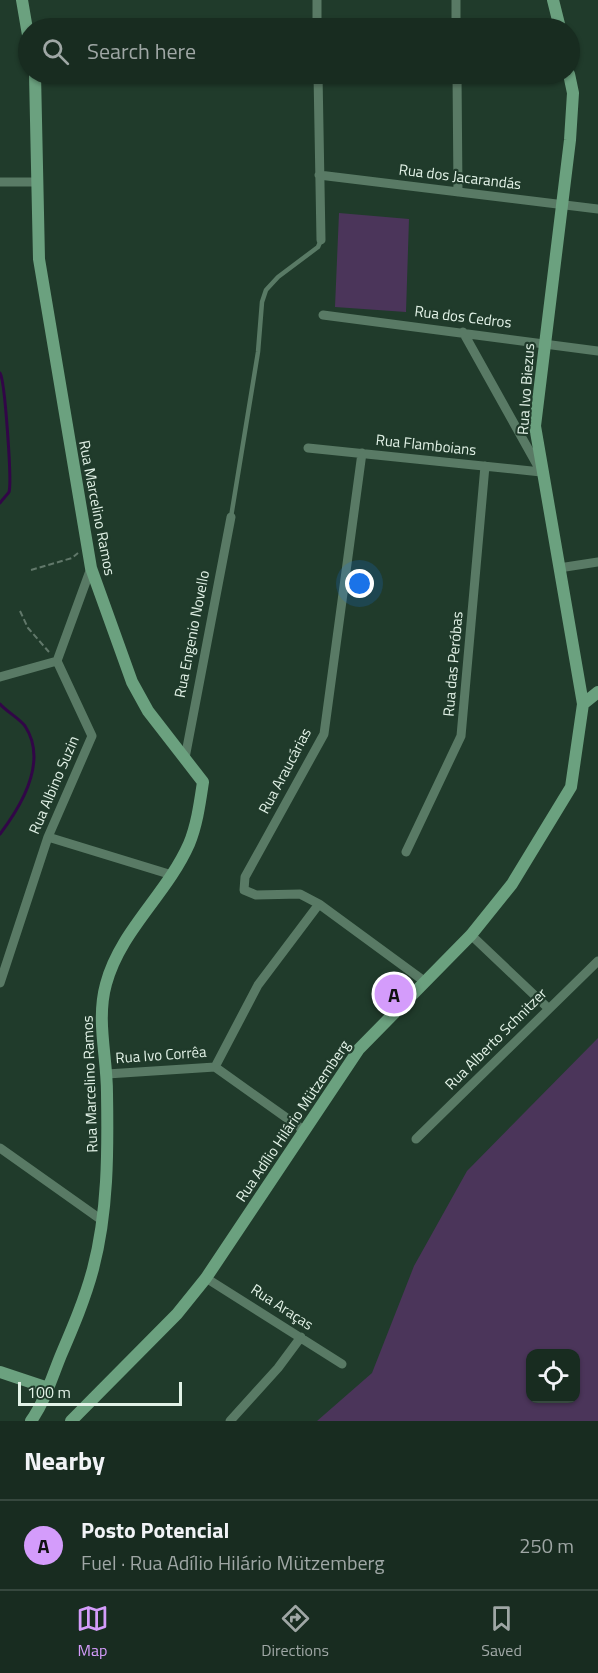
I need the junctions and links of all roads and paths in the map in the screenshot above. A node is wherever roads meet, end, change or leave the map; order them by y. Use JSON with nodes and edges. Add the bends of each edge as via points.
{"nodes":[{"id":1,"x":22,"y":0,"type":"edge"},
{"id":2,"x":317,"y":0,"type":"edge"},
{"id":3,"x":456,"y":0,"type":"edge"},
{"id":4,"x":553,"y":0,"type":"edge"},
{"id":5,"x":25,"y":18,"type":"edge"},
{"id":6,"x":317,"y":18,"type":"edge"},
{"id":7,"x":456,"y":18,"type":"edge"},
{"id":8,"x":558,"y":18,"type":"edge"},
{"id":9,"x":35,"y":84,"type":"edge"},
{"id":10,"x":318,"y":84,"type":"edge"},
{"id":11,"x":457,"y":84,"type":"edge"},
{"id":12,"x":571,"y":84,"type":"edge"},
{"id":13,"x":319,"y":175,"type":"junction"},
{"id":14,"x":0,"y":182,"type":"edge"},
{"id":15,"x":36,"y":182,"type":"junction"},
{"id":16,"x":458,"y":192,"type":"junction"},
{"id":17,"x":564,"y":205,"type":"junction"},
{"id":18,"x":598,"y":209,"type":"edge"},
{"id":19,"x":321,"y":240,"type":"joint"},
{"id":20,"x":323,"y":315,"type":"dead end"},
{"id":21,"x":463,"y":332,"type":"junction"},
{"id":22,"x":543,"y":342,"type":"junction"},
{"id":23,"x":598,"y":351,"type":"edge"},
{"id":24,"x":308,"y":448,"type":"dead end"},
{"id":25,"x":362,"y":453,"type":"junction"},
{"id":26,"x":485,"y":466,"type":"junction"},
{"id":27,"x":541,"y":472,"type":"junction"},
{"id":28,"x":231,"y":517,"type":"joint"},
{"id":29,"x":79,"y":552,"type":"dead end"},
{"id":30,"x":598,"y":562,"type":"edge"},
{"id":31,"x":91,"y":568,"type":"junction"},
{"id":32,"x":559,"y":568,"type":"junction"},
{"id":33,"x":31,"y":570,"type":"dead end"},
{"id":34,"x":20,"y":610,"type":"dead end"},
{"id":35,"x":57,"y":661,"type":"junction"},
{"id":36,"x":0,"y":677,"type":"edge"},
{"id":37,"x":598,"y":692,"type":"edge"},
{"id":38,"x":583,"y":704,"type":"junction"},
{"id":39,"x":185,"y":758,"type":"junction"},
{"id":40,"x":48,"y":837,"type":"junction"},
{"id":41,"x":406,"y":852,"type":"dead end"},
{"id":42,"x":172,"y":875,"type":"junction"},
{"id":43,"x":318,"y":904,"type":"junction"},
{"id":44,"x":471,"y":935,"type":"junction"},
{"id":45,"x":598,"y":961,"type":"edge"},
{"id":46,"x":424,"y":981,"type":"junction"},
{"id":47,"x":0,"y":983,"type":"edge"},
{"id":48,"x":548,"y":1008,"type":"junction"},
{"id":49,"x":215,"y":1066,"type":"junction"},
{"id":50,"x":107,"y":1074,"type":"junction"},
{"id":51,"x":305,"y":1131,"type":"junction"},
{"id":52,"x":416,"y":1139,"type":"dead end"},
{"id":53,"x":0,"y":1148,"type":"edge"},
{"id":54,"x":103,"y":1221,"type":"junction"},
{"id":55,"x":206,"y":1278,"type":"junction"},
{"id":56,"x":301,"y":1337,"type":"junction"},
{"id":57,"x":342,"y":1364,"type":"dead end"},
{"id":58,"x":0,"y":1372,"type":"edge"},
{"id":59,"x":48,"y":1388,"type":"junction"},
{"id":60,"x":31,"y":1421,"type":"edge"},
{"id":61,"x":71,"y":1421,"type":"edge"},
{"id":62,"x":230,"y":1421,"type":"edge"}],
"edges":[{"from":1,"to":5,"type":"main road"},
{"from":2,"to":6,"type":"street"},
{"from":3,"to":7,"type":"street"},
{"from":4,"to":8,"type":"main road"},
{"from":9,"to":15,"type":"main road","name":"Rua Marcelino Ramos"},
{"from":10,"to":13,"type":"street"},
{"from":11,"to":16,"type":"street"},
{"from":12,"to":17,"type":"main road","name":"Rua Ivo Biezus"},
{"from":13,"to":16,"type":"street","name":"Rua dos Jacarandás"},
{"from":13,"to":19,"type":"street"},
{"from":14,"to":15,"type":"street"},
{"from":15,"to":31,"type":"main road","name":"Rua Marcelino Ramos","via":[[39,259]]},
{"from":16,"to":17,"type":"street","name":"Rua dos Jacarandás"},
{"from":17,"to":18,"type":"street","name":"Rua dos Jacarandás"},
{"from":17,"to":22,"type":"main road","name":"Rua Ivo Biezus"},
{"from":19,"to":28,"type":"lane","via":[[318,247],[266,290]]},
{"from":20,"to":21,"type":"street","name":"Rua dos Cedros"},
{"from":21,"to":22,"type":"street","name":"Rua dos Cedros"},
{"from":21,"to":27,"type":"street"},
{"from":22,"to":23,"type":"street","name":"Rua dos Cedros"},
{"from":22,"to":27,"type":"main road","name":"Rua Ivo Biezus","via":[[535,426]]},
{"from":24,"to":25,"type":"street","name":"Rua Flamboians"},
{"from":25,"to":26,"type":"street","name":"Rua Flamboians"},
{"from":25,"to":43,"type":"street","name":"Rua Araucárias","via":[[324,734],[245,877],[244,890],[256,895],[300,894]]},
{"from":26,"to":27,"type":"street","name":"Rua Flamboians"},
{"from":26,"to":41,"type":"street","name":"Rua das Peróbas","via":[[461,736]]},
{"from":27,"to":32,"type":"main road","name":"Rua Ivo Biezus"},
{"from":28,"to":39,"type":"street","name":"Rua Engenio Novello"},
{"from":29,"to":33,"type":"path","via":[[72,558]]},
{"from":30,"to":32,"type":"street"},
{"from":31,"to":35,"type":"street"},
{"from":31,"to":39,"type":"main road","name":"Rua Marcelino Ramos","via":[[132,682],[148,711]]},
{"from":32,"to":38,"type":"main road","name":"Rua Ivo Biezus"},
{"from":34,"to":35,"type":"path","via":[[28,628]]},
{"from":35,"to":36,"type":"street"},
{"from":35,"to":40,"type":"street","name":"Rua Albino Suzin","via":[[92,735]]},
{"from":37,"to":38,"type":"main road"},
{"from":38,"to":44,"type":"main road","name":"Rua Adílio Hilário Mützemberg","via":[[571,787],[512,884]]},
{"from":39,"to":42,"type":"main road","name":"Rua Marcelino Ramos","via":[[203,782],[189,843]]},
{"from":40,"to":42,"type":"street"},
{"from":40,"to":47,"type":"street","name":"Rua Albino Suzin"},
{"from":42,"to":50,"type":"main road","name":"Rua Marcelino Ramos","via":[[110,967],[101,1023]]},
{"from":43,"to":46,"type":"street","name":"Rua Araucárias"},
{"from":43,"to":49,"type":"street","via":[[258,985]]},
{"from":44,"to":46,"type":"main road","name":"Rua Adílio Hilário Mützemberg"},
{"from":44,"to":48,"type":"street"},
{"from":45,"to":48,"type":"street","name":"Rua Alberto Schnitzer"},
{"from":46,"to":51,"type":"main road","name":"Rua Adílio Hilário Mützemberg","via":[[359,1049]]},
{"from":48,"to":52,"type":"street","name":"Rua Alberto Schnitzer"},
{"from":49,"to":50,"type":"street","name":"Rua Ivo Corrêa"},
{"from":49,"to":51,"type":"street","name":"Rua Ivo Corrêa"},
{"from":50,"to":54,"type":"main road","name":"Rua Marcelino Ramos","via":[[108,1152]]},
{"from":51,"to":55,"type":"main road","name":"Rua Adílio Hilário Mützemberg"},
{"from":53,"to":54,"type":"street"},
{"from":54,"to":59,"type":"main road","name":"Rua Marcelino Ramos","via":[[93,1270]]},
{"from":55,"to":56,"type":"street","name":"Rua Araças"},
{"from":55,"to":61,"type":"main road","name":"Rua Adílio Hilário Mützemberg","via":[[177,1314]]},
{"from":56,"to":57,"type":"street","name":"Rua Araças"},
{"from":56,"to":62,"type":"street"},
{"from":58,"to":59,"type":"main road"},
{"from":59,"to":60,"type":"main road","name":"Rua Marcelino Ramos"}]}
